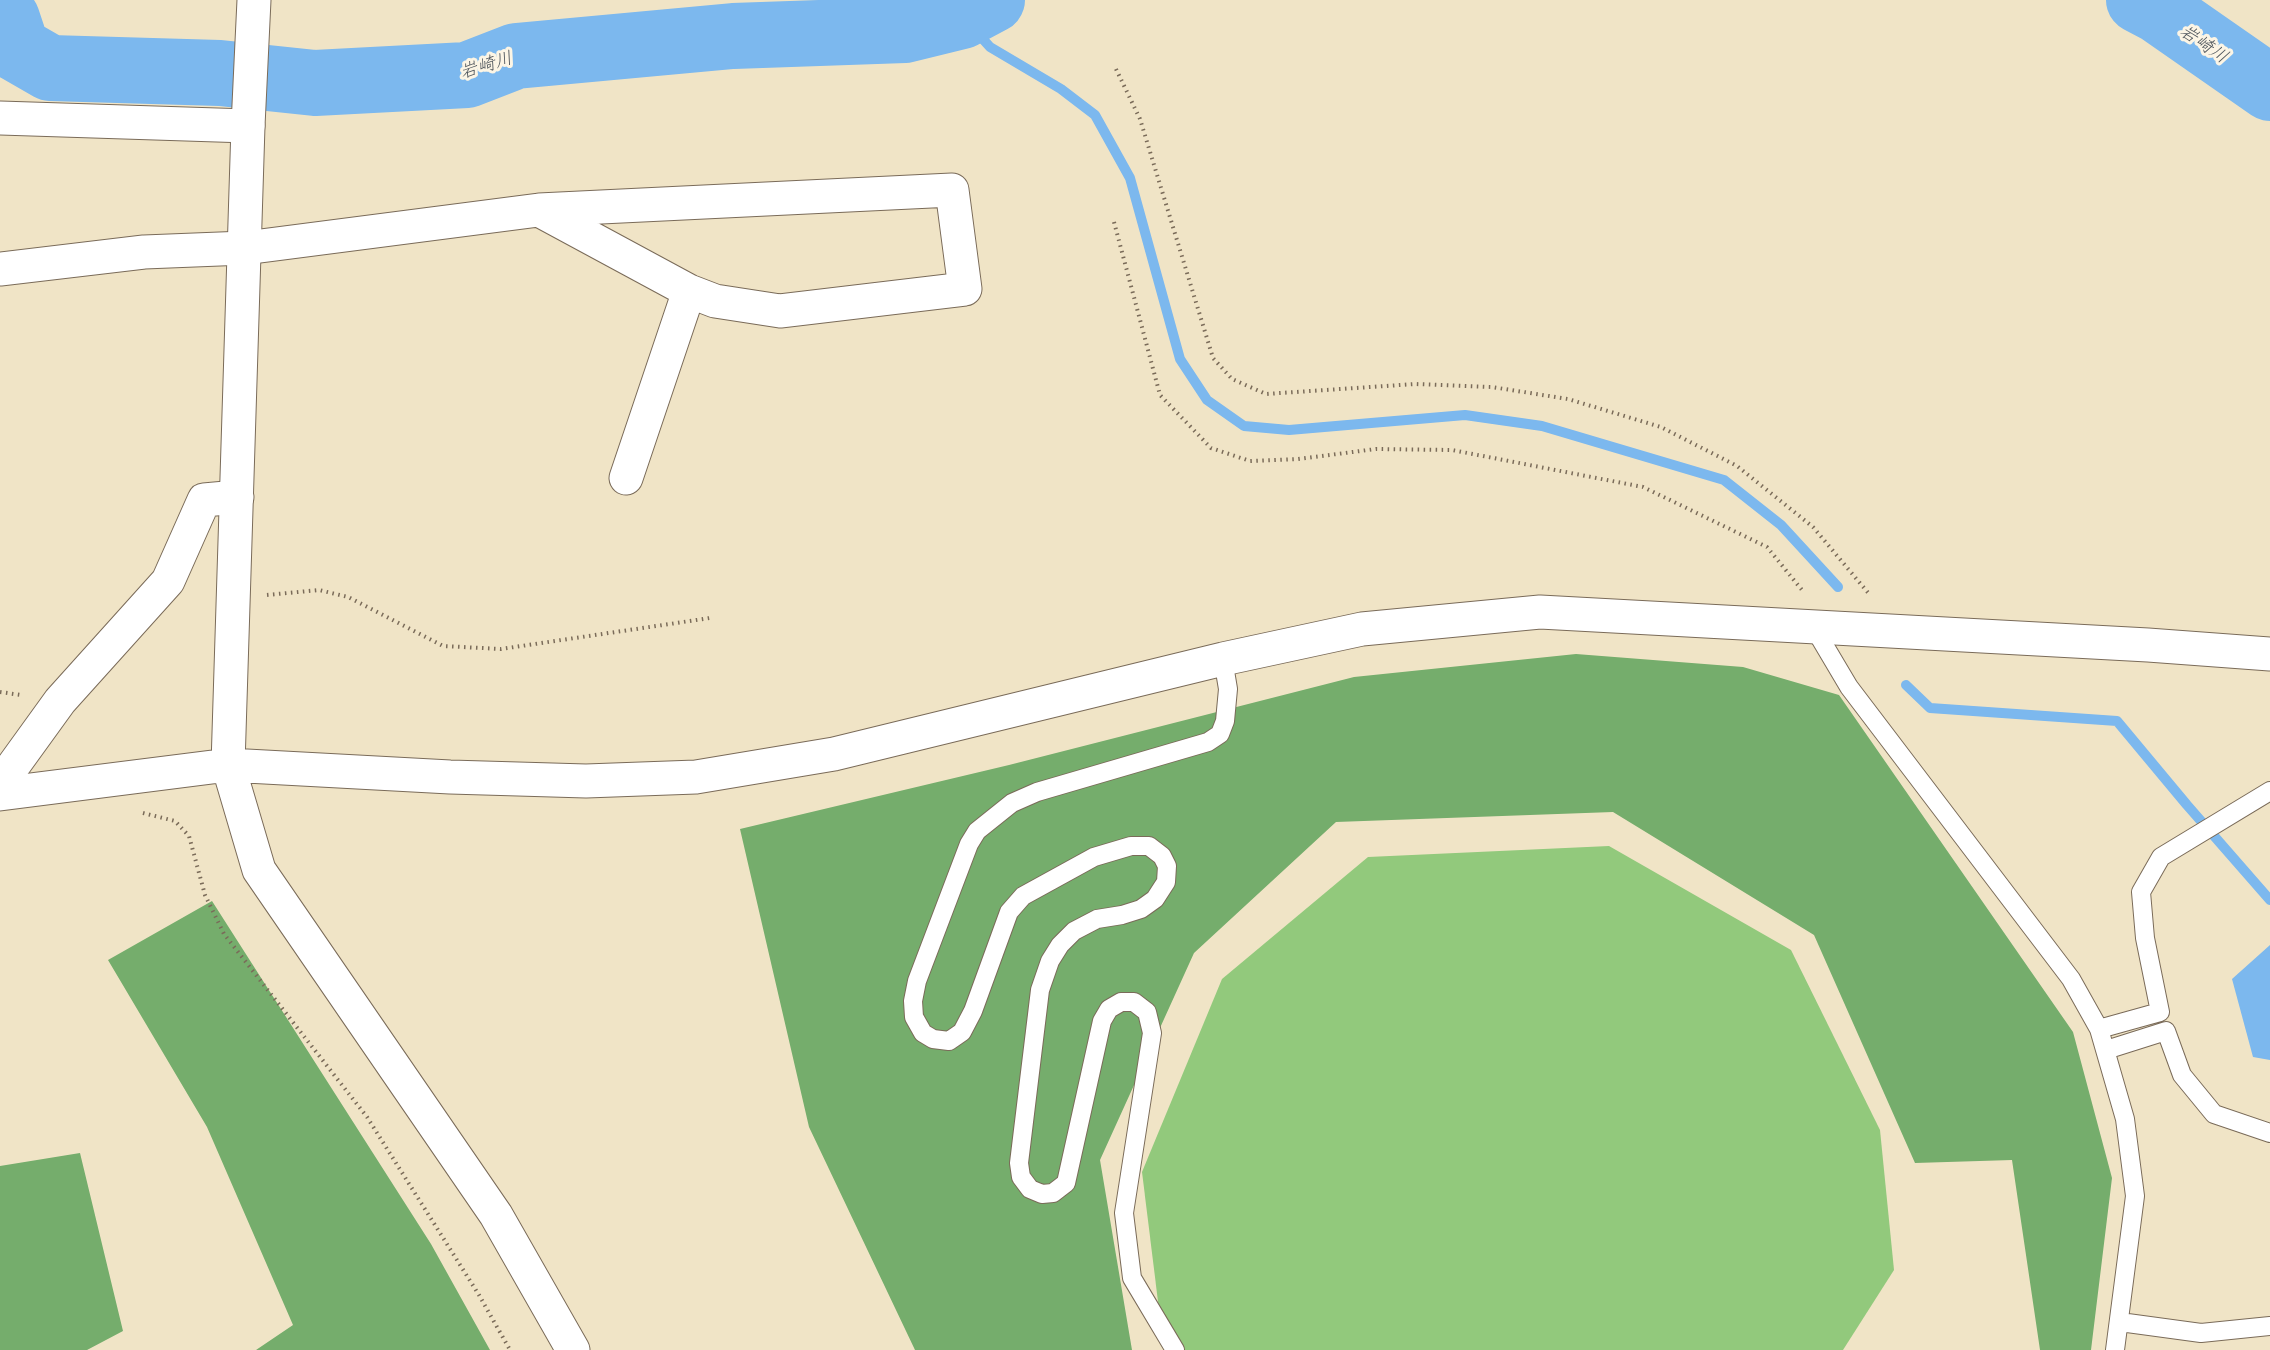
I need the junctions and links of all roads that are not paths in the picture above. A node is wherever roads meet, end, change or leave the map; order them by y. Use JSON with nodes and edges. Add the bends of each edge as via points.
{"nodes":[{"id":1,"x":255,"y":0,"type":"edge"},
{"id":2,"x":0,"y":118,"type":"edge"},
{"id":3,"x":249,"y":121,"type":"junction"},
{"id":4,"x":539,"y":210,"type":"junction"},
{"id":5,"x":245,"y":248,"type":"junction"},
{"id":6,"x":0,"y":269,"type":"edge"},
{"id":7,"x":689,"y":291,"type":"junction"},
{"id":8,"x":626,"y":478,"type":"dead end"},
{"id":9,"x":237,"y":497,"type":"junction"},
{"id":10,"x":1814,"y":628,"type":"junction"},
{"id":11,"x":2270,"y":654,"type":"edge"},
{"id":12,"x":1223,"y":660,"type":"junction"},
{"id":13,"x":228,"y":765,"type":"junction"},
{"id":14,"x":0,"y":784,"type":"edge"},
{"id":15,"x":2270,"y":790,"type":"edge"},
{"id":16,"x":0,"y":794,"type":"edge"},
{"id":17,"x":2099,"y":1029,"type":"junction"},
{"id":18,"x":2106,"y":1050,"type":"junction"},
{"id":19,"x":2270,"y":1133,"type":"edge"},
{"id":20,"x":2120,"y":1322,"type":"junction"},
{"id":21,"x":2270,"y":1326,"type":"edge"},
{"id":22,"x":573,"y":1350,"type":"edge"},
{"id":23,"x":1175,"y":1350,"type":"edge"},
{"id":24,"x":2115,"y":1350,"type":"edge"}],
"edges":[{"from":1,"to":3,"type":"street"},
{"from":2,"to":3,"type":"street"},
{"from":3,"to":5,"type":"street"},
{"from":4,"to":5,"type":"street"},
{"from":4,"to":7,"type":"street"},
{"from":4,"to":7,"type":"street","via":[[952,190],[965,289],[780,311],[716,301]]},
{"from":5,"to":6,"type":"street","via":[[144,252]]},
{"from":5,"to":9,"type":"street"},
{"from":7,"to":8,"type":"street"},
{"from":9,"to":13,"type":"street"},
{"from":9,"to":14,"type":"street","via":[[204,500],[168,581],[60,701]]},
{"from":10,"to":11,"type":"street"},
{"from":10,"to":12,"type":"street","via":[[1540,612],[1362,629]]},
{"from":10,"to":17,"type":"lane","via":[[1849,687],[2071,979]]},
{"from":12,"to":13,"type":"street","via":[[834,754],[696,777],[586,781]]},
{"from":12,"to":23,"type":"lane","via":[[1228,689],[1220,734],[1208,742],[1037,792],[1012,803],[977,831],[917,981],[913,1001],[914,1017],[923,1033],[933,1040],[949,1041],[966,1025],[1009,912],[1023,896],[1094,856],[1131,846],[1149,846],[1162,856],[1167,866],[1166,882],[1155,898],[1141,909],[1097,919],[1074,931],[1050,961],[1041,990],[1019,1163],[1021,1177],[1030,1189],[1053,1193],[1066,1183],[1102,1021],[1109,1009],[1121,1002],[1134,1002],[1147,1012],[1152,1032],[1124,1213],[1132,1278]]},
{"from":13,"to":16,"type":"street"},
{"from":13,"to":22,"type":"street","via":[[259,870],[496,1215]]},
{"from":15,"to":17,"type":"lane","via":[[2161,857],[2141,892],[2145,938],[2160,1012]]},
{"from":17,"to":18,"type":"lane"},
{"from":18,"to":19,"type":"lane","via":[[2166,1031],[2182,1075],[2214,1114]]},
{"from":18,"to":20,"type":"lane","via":[[2125,1119],[2135,1196]]},
{"from":20,"to":21,"type":"lane","via":[[2201,1333]]},
{"from":20,"to":24,"type":"lane"}]}
